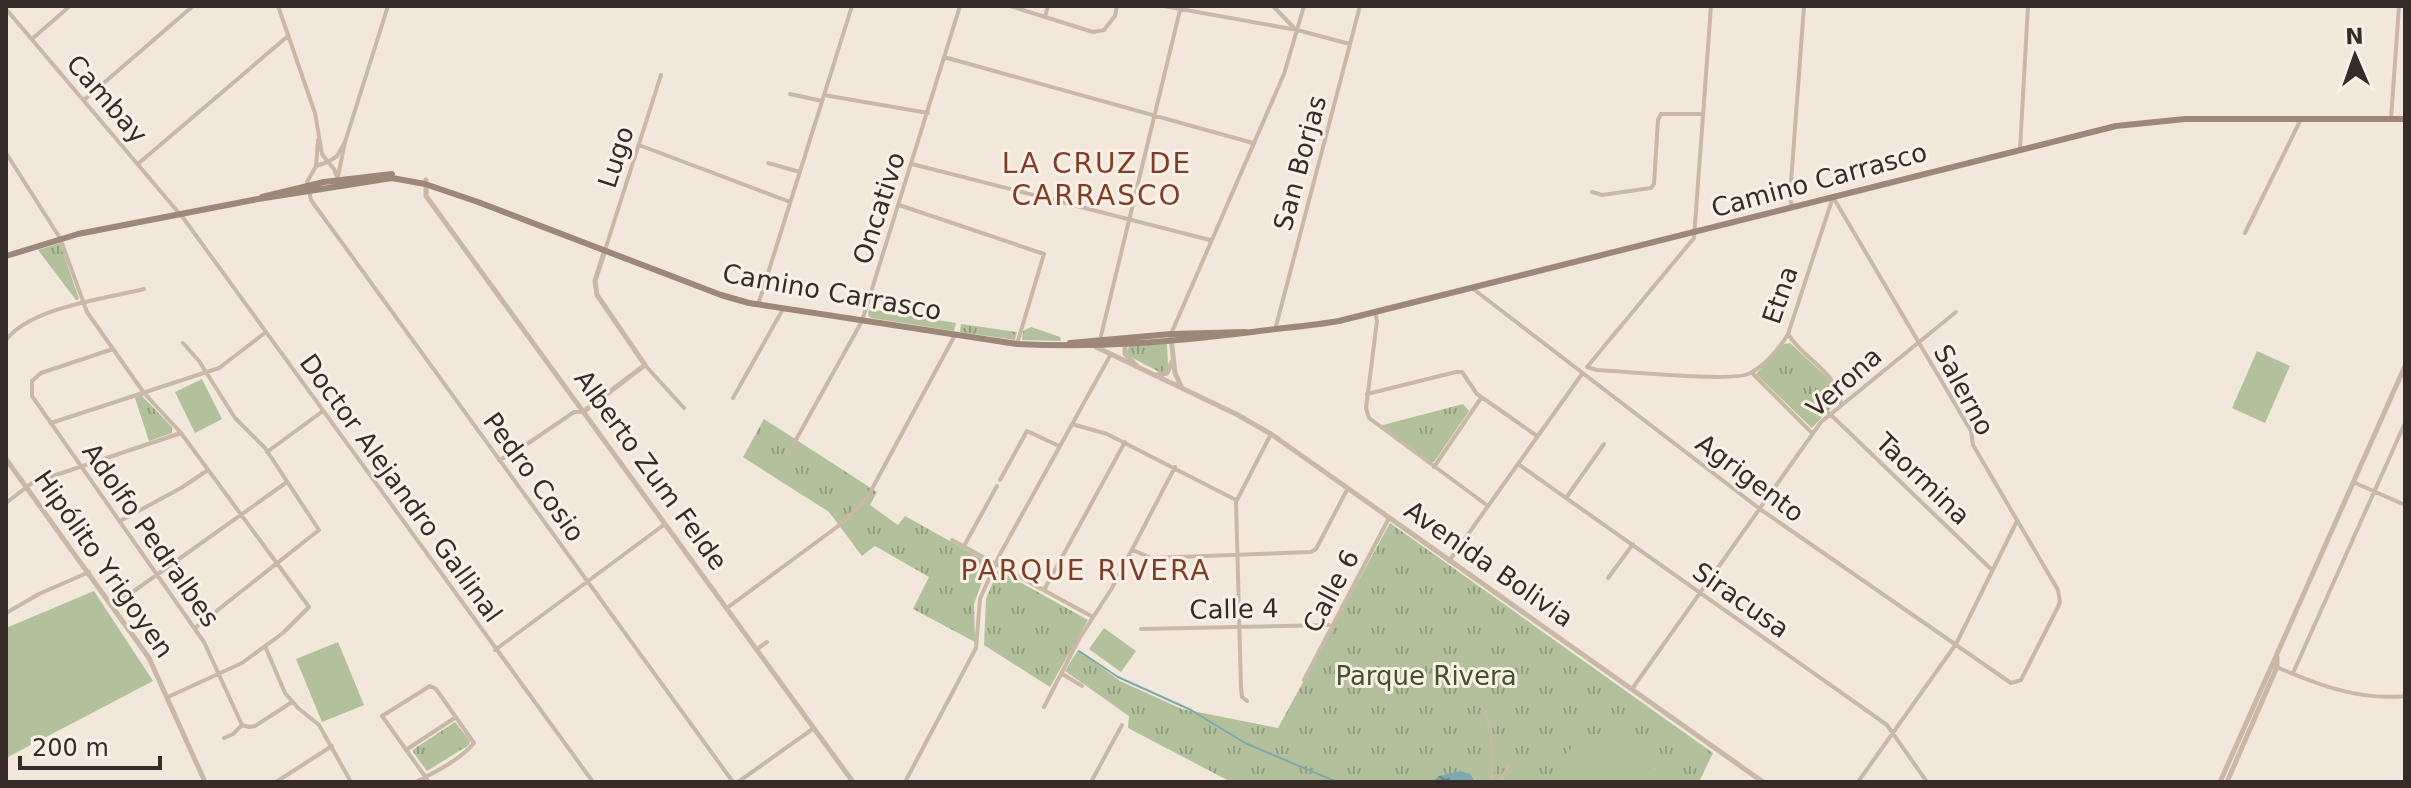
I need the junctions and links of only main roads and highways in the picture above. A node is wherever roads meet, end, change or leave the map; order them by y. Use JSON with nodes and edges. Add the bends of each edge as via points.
{"nodes":[{"id":1,"x":2405,"y":119,"type":"edge"},
{"id":2,"x":425,"y":182,"type":"junction"},
{"id":3,"x":307,"y":189,"type":"junction"},
{"id":4,"x":6,"y":256,"type":"edge"},
{"id":5,"x":1171,"y":338,"type":"junction"},
{"id":6,"x":1098,"y":343,"type":"junction"}],
"edges":[{"from":1,"to":5,"type":"main road","name":"Camino Carrasco","via":[[2135,123],[1375,312],[1309,326]]},
{"from":2,"to":3,"type":"main road","name":"Camino Carrasco","via":[[392,178]]},
{"from":2,"to":3,"type":"main road","name":"Camino Carrasco","via":[[390,174],[338,178]]},
{"from":2,"to":6,"type":"main road","name":"Camino Carrasco","via":[[758,305],[1017,344]]},
{"from":3,"to":4,"type":"main road","name":"Camino Carrasco","via":[[60,238]]},
{"from":5,"to":6,"type":"main road","name":"Camino Carrasco"},
{"from":5,"to":6,"type":"main road","name":"Camino Carrasco"}]}
